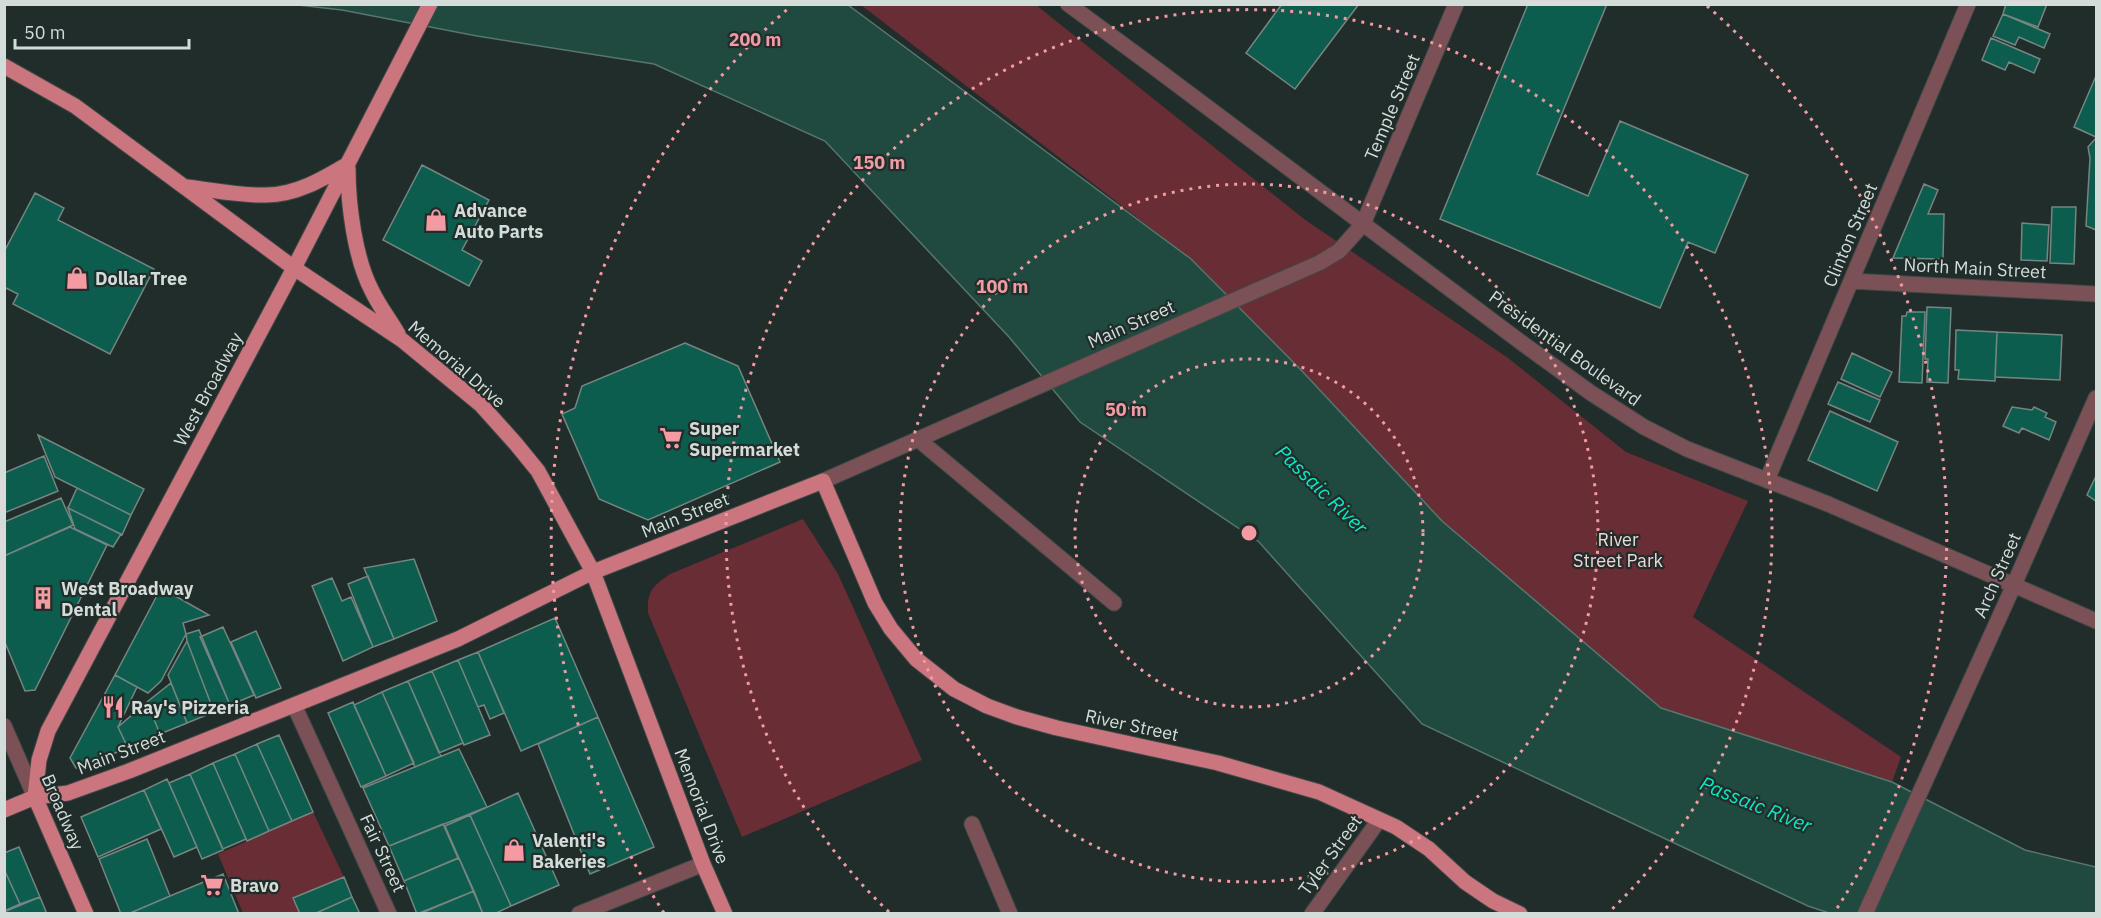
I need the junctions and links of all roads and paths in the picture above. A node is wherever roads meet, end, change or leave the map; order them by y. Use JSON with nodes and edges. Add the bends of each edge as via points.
{"nodes":[{"id":1,"x":430,"y":4,"type":"edge"},
{"id":2,"x":1068,"y":4,"type":"edge"},
{"id":3,"x":1456,"y":4,"type":"edge"},
{"id":4,"x":1968,"y":4,"type":"edge"},
{"id":5,"x":4,"y":66,"type":"edge"},
{"id":6,"x":348,"y":164,"type":"junction"},
{"id":7,"x":186,"y":187,"type":"junction"},
{"id":8,"x":1363,"y":224,"type":"junction"},
{"id":9,"x":294,"y":268,"type":"junction"},
{"id":10,"x":1851,"y":281,"type":"junction"},
{"id":11,"x":2097,"y":294,"type":"edge"},
{"id":12,"x":402,"y":340,"type":"junction"},
{"id":13,"x":2097,"y":398,"type":"edge"},
{"id":14,"x":919,"y":440,"type":"junction"},
{"id":15,"x":1767,"y":480,"type":"junction"},
{"id":16,"x":823,"y":481,"type":"junction"},
{"id":17,"x":593,"y":572,"type":"junction"},
{"id":18,"x":2013,"y":586,"type":"junction"},
{"id":19,"x":1114,"y":603,"type":"dead end"},
{"id":20,"x":2097,"y":621,"type":"edge"},
{"id":21,"x":294,"y":705,"type":"junction"},
{"id":22,"x":4,"y":726,"type":"edge"},
{"id":23,"x":35,"y":797,"type":"junction"},
{"id":24,"x":4,"y":810,"type":"edge"},
{"id":25,"x":1379,"y":820,"type":"junction"},
{"id":26,"x":972,"y":824,"type":"dead end"},
{"id":27,"x":703,"y":864,"type":"junction"},
{"id":28,"x":86,"y":914,"type":"edge"},
{"id":29,"x":389,"y":914,"type":"edge"},
{"id":30,"x":579,"y":914,"type":"edge"},
{"id":31,"x":725,"y":914,"type":"edge"},
{"id":32,"x":1010,"y":914,"type":"edge"},
{"id":33,"x":1312,"y":914,"type":"edge"},
{"id":34,"x":1520,"y":914,"type":"edge"},
{"id":35,"x":1865,"y":914,"type":"edge"}],
"edges":[{"from":1,"to":6,"type":"main road","name":"West Broadway"},
{"from":2,"to":8,"type":"street","name":"Presidential Boulevard"},
{"from":3,"to":8,"type":"street","name":"Temple Street"},
{"from":4,"to":10,"type":"street","name":"Clinton Street"},
{"from":5,"to":7,"type":"main road","name":"Memorial Drive","via":[[75,106]]},
{"from":6,"to":7,"type":"main road","via":[[319,181],[268,196]]},
{"from":6,"to":9,"type":"main road","name":"West Broadway"},
{"from":6,"to":12,"type":"main road","via":[[348,198],[361,264],[371,290]]},
{"from":7,"to":9,"type":"main road","name":"Memorial Drive"},
{"from":8,"to":14,"type":"street","name":"Main Street","via":[[1340,251],[1319,263]]},
{"from":8,"to":15,"type":"street","name":"Presidential Boulevard","via":[[1644,428]]},
{"from":9,"to":12,"type":"main road","name":"Memorial Drive"},
{"from":9,"to":23,"type":"main road","name":"West Broadway","via":[[48,731],[39,760]]},
{"from":10,"to":11,"type":"street","name":"North Main Street"},
{"from":10,"to":15,"type":"street","name":"Clinton Street"},
{"from":12,"to":17,"type":"main road","name":"Memorial Drive","via":[[481,405],[516,444],[538,471]]},
{"from":13,"to":18,"type":"street","name":"Arch Street"},
{"from":14,"to":16,"type":"street","name":"Main Street"},
{"from":14,"to":19,"type":"street"},
{"from":15,"to":18,"type":"street","name":"Presidential Boulevard"},
{"from":16,"to":17,"type":"main road","name":"Main Street"},
{"from":16,"to":25,"type":"main road","name":"River Street","via":[[875,603],[891,629],[916,659],[954,689],[1017,717],[1281,780],[1319,792]]},
{"from":17,"to":21,"type":"main road","name":"Main Street","via":[[458,639]]},
{"from":17,"to":27,"type":"main road","name":"Memorial Drive"},
{"from":18,"to":20,"type":"street","name":"Presidential Boulevard"},
{"from":18,"to":35,"type":"street","name":"Arch Street"},
{"from":21,"to":23,"type":"main road","name":"Main Street","via":[[119,774],[68,792]]},
{"from":21,"to":29,"type":"street","name":"Fair Street"},
{"from":22,"to":23,"type":"street","name":"Broadway"},
{"from":23,"to":24,"type":"main road","name":"Main Street"},
{"from":23,"to":28,"type":"main road","name":"Broadway"},
{"from":25,"to":33,"type":"street","name":"Tyler Street"},
{"from":25,"to":34,"type":"main road","name":"River Street","via":[[1429,849],[1493,901]]},
{"from":26,"to":32,"type":"street"},
{"from":27,"to":30,"type":"street"},
{"from":27,"to":31,"type":"main road","name":"Memorial Drive"}]}
